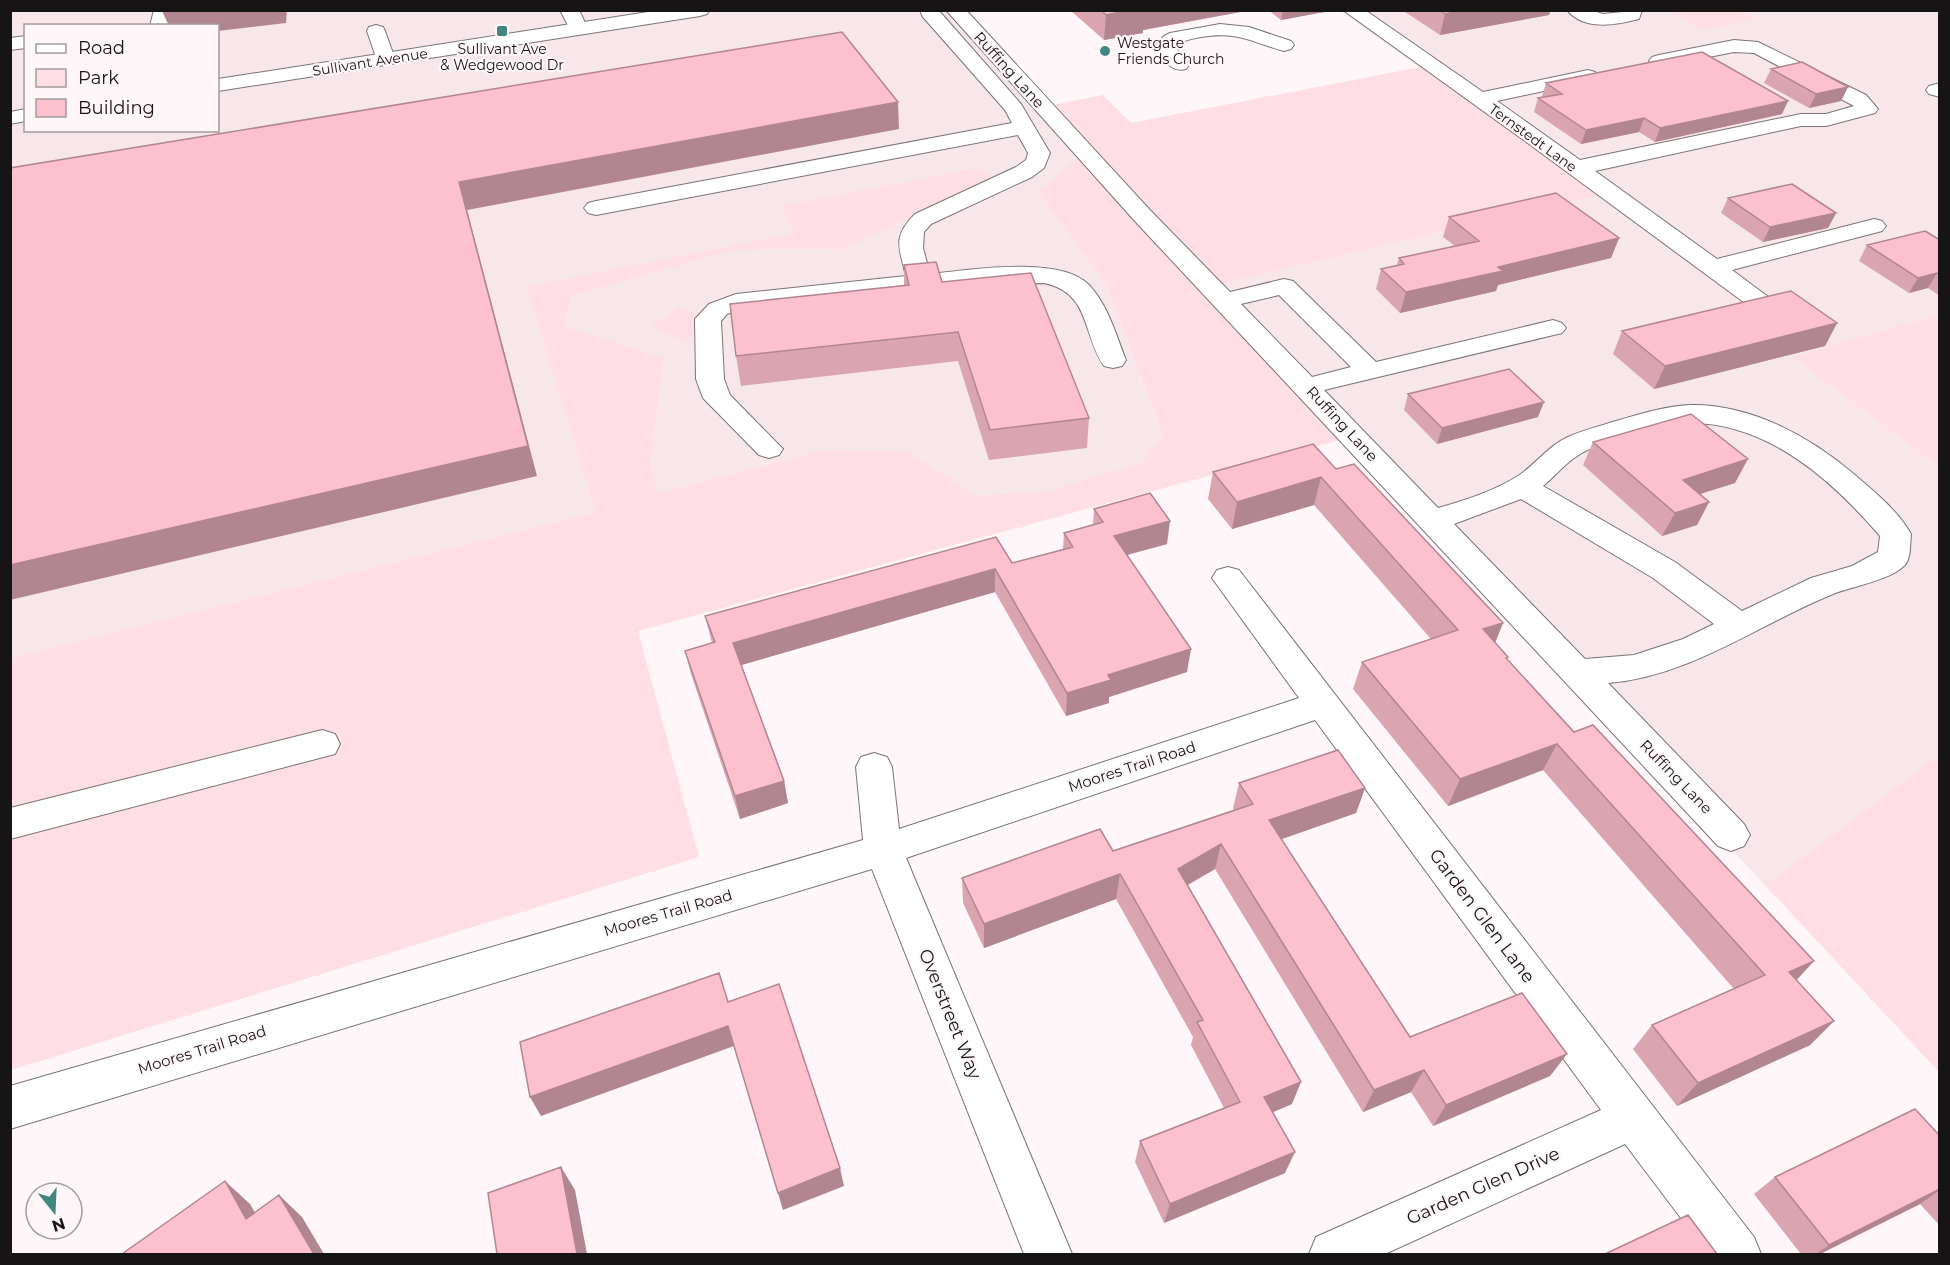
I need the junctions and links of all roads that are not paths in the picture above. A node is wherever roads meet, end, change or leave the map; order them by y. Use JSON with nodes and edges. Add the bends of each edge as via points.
{"nodes":[{"id":1,"x":569,"y":10,"type":"edge"},
{"id":2,"x":700,"y":10,"type":"edge"},
{"id":3,"x":932,"y":10,"type":"edge"},
{"id":4,"x":955,"y":10,"type":"edge"},
{"id":5,"x":1352,"y":10,"type":"edge"},
{"id":6,"x":1576,"y":10,"type":"edge"},
{"id":7,"x":1633,"y":10,"type":"edge"},
{"id":8,"x":579,"y":29,"type":"junction"},
{"id":9,"x":376,"y":31,"type":"dead end"},
{"id":10,"x":1284,"y":45,"type":"dead end"},
{"id":11,"x":1696,"y":54,"type":"junction"},
{"id":12,"x":385,"y":59,"type":"junction"},
{"id":13,"x":1179,"y":65,"type":"dead end"},
{"id":14,"x":1638,"y":66,"type":"edge"},
{"id":15,"x":1725,"y":70,"type":"edge"},
{"id":16,"x":1604,"y":73,"type":"edge"},
{"id":17,"x":219,"y":86,"type":"edge"},
{"id":18,"x":1478,"y":99,"type":"junction"},
{"id":19,"x":1782,"y":103,"type":"edge"},
{"id":20,"x":1811,"y":120,"type":"junction"},
{"id":21,"x":1025,"y":127,"type":"junction"},
{"id":22,"x":1576,"y":168,"type":"junction"},
{"id":23,"x":596,"y":208,"type":"dead end"},
{"id":24,"x":1874,"y":226,"type":"dead end"},
{"id":25,"x":1712,"y":268,"type":"junction"},
{"id":26,"x":920,"y":282,"type":"junction"},
{"id":27,"x":1224,"y":301,"type":"junction"},
{"id":28,"x":1758,"y":301,"type":"edge"},
{"id":29,"x":1553,"y":328,"type":"dead end"},
{"id":30,"x":1113,"y":360,"type":"dead end"},
{"id":31,"x":1370,"y":371,"type":"junction"},
{"id":32,"x":1307,"y":386,"type":"junction"},
{"id":33,"x":769,"y":449,"type":"dead end"},
{"id":34,"x":1521,"y":486,"type":"junction"},
{"id":35,"x":1432,"y":520,"type":"junction"},
{"id":36,"x":1228,"y":578,"type":"dead end"},
{"id":37,"x":1739,"y":626,"type":"junction"},
{"id":38,"x":1576,"y":673,"type":"junction"},
{"id":39,"x":1322,"y":704,"type":"junction"},
{"id":40,"x":322,"y":744,"type":"dead end"},
{"id":41,"x":874,"y":767,"type":"dead end"},
{"id":42,"x":10,"y":824,"type":"edge"},
{"id":43,"x":1731,"y":835,"type":"dead end"},
{"id":44,"x":883,"y":850,"type":"junction"},
{"id":45,"x":10,"y":1108,"type":"edge"},
{"id":46,"x":1633,"y":1118,"type":"junction"},
{"id":47,"x":1048,"y":1254,"type":"edge"},
{"id":48,"x":1333,"y":1254,"type":"edge"},
{"id":49,"x":1737,"y":1254,"type":"edge"}],
"edges":[{"from":1,"to":8,"type":"street"},
{"from":2,"to":8,"type":"street","name":"Sullivant Avenue"},
{"from":3,"to":21,"type":"street","via":[[930,13],[1014,108]]},
{"from":4,"to":27,"type":"street","name":"Ruffing Lane"},
{"from":5,"to":18,"type":"street","name":"Ternstedt Lane"},
{"from":6,"to":7,"type":"street","via":[[1591,20],[1601,21],[1632,15]]},
{"from":8,"to":12,"type":"street","name":"Sullivant Avenue"},
{"from":9,"to":12,"type":"street"},
{"from":10,"to":13,"type":"street","via":[[1229,27],[1212,29],[1168,41],[1165,47]]},
{"from":11,"to":14,"type":"street"},
{"from":11,"to":15,"type":"street"},
{"from":11,"to":20,"type":"street","via":[[1734,46],[1758,48],[1859,99],[1868,109]]},
{"from":12,"to":17,"type":"street","name":"Sullivant Avenue"},
{"from":16,"to":18,"type":"street"},
{"from":18,"to":22,"type":"street","name":"Ternstedt Lane"},
{"from":19,"to":20,"type":"street"},
{"from":20,"to":22,"type":"street"},
{"from":21,"to":23,"type":"street"},
{"from":21,"to":26,"type":"street","via":[[1039,153],[1036,163],[923,219],[912,230],[911,248]]},
{"from":22,"to":25,"type":"street","name":"Ternstedt Lane"},
{"from":24,"to":25,"type":"street"},
{"from":25,"to":28,"type":"street","name":"Ternstedt Lane"},
{"from":26,"to":30,"type":"street","via":[[1030,274],[1055,277],[1077,286],[1088,300]]},
{"from":26,"to":33,"type":"street","via":[[736,302],[718,309],[708,319],[710,380],[717,398]]},
{"from":27,"to":31,"type":"street","via":[[1284,286]]},
{"from":27,"to":32,"type":"street","name":"Ruffing Lane"},
{"from":29,"to":31,"type":"street"},
{"from":31,"to":32,"type":"street"},
{"from":32,"to":35,"type":"street","name":"Ruffing Lane"},
{"from":34,"to":35,"type":"street","via":[[1497,500]]},
{"from":34,"to":37,"type":"street","via":[[1664,570]]},
{"from":34,"to":37,"type":"street","via":[[1569,447],[1651,420],[1697,414],[1734,419],[1761,428],[1810,455],[1873,506],[1896,534],[1893,558],[1863,574],[1822,586]]},
{"from":35,"to":38,"type":"street","name":"Ruffing Lane"},
{"from":36,"to":39,"type":"street","name":"Garden Glen Lane"},
{"from":37,"to":38,"type":"street","via":[[1695,648],[1635,668]]},
{"from":38,"to":43,"type":"street","name":"Ruffing Lane"},
{"from":39,"to":44,"type":"street","name":"Moores Trail Road"},
{"from":39,"to":46,"type":"street","name":"Garden Glen Lane"},
{"from":40,"to":42,"type":"street"},
{"from":41,"to":44,"type":"street","name":"Overstreet Way"},
{"from":44,"to":45,"type":"street","name":"Moores Trail Road"},
{"from":44,"to":47,"type":"street","name":"Overstreet Way"},
{"from":46,"to":48,"type":"street","name":"Garden Glen Drive"},
{"from":46,"to":49,"type":"street","name":"Garden Glen Lane"}]}
